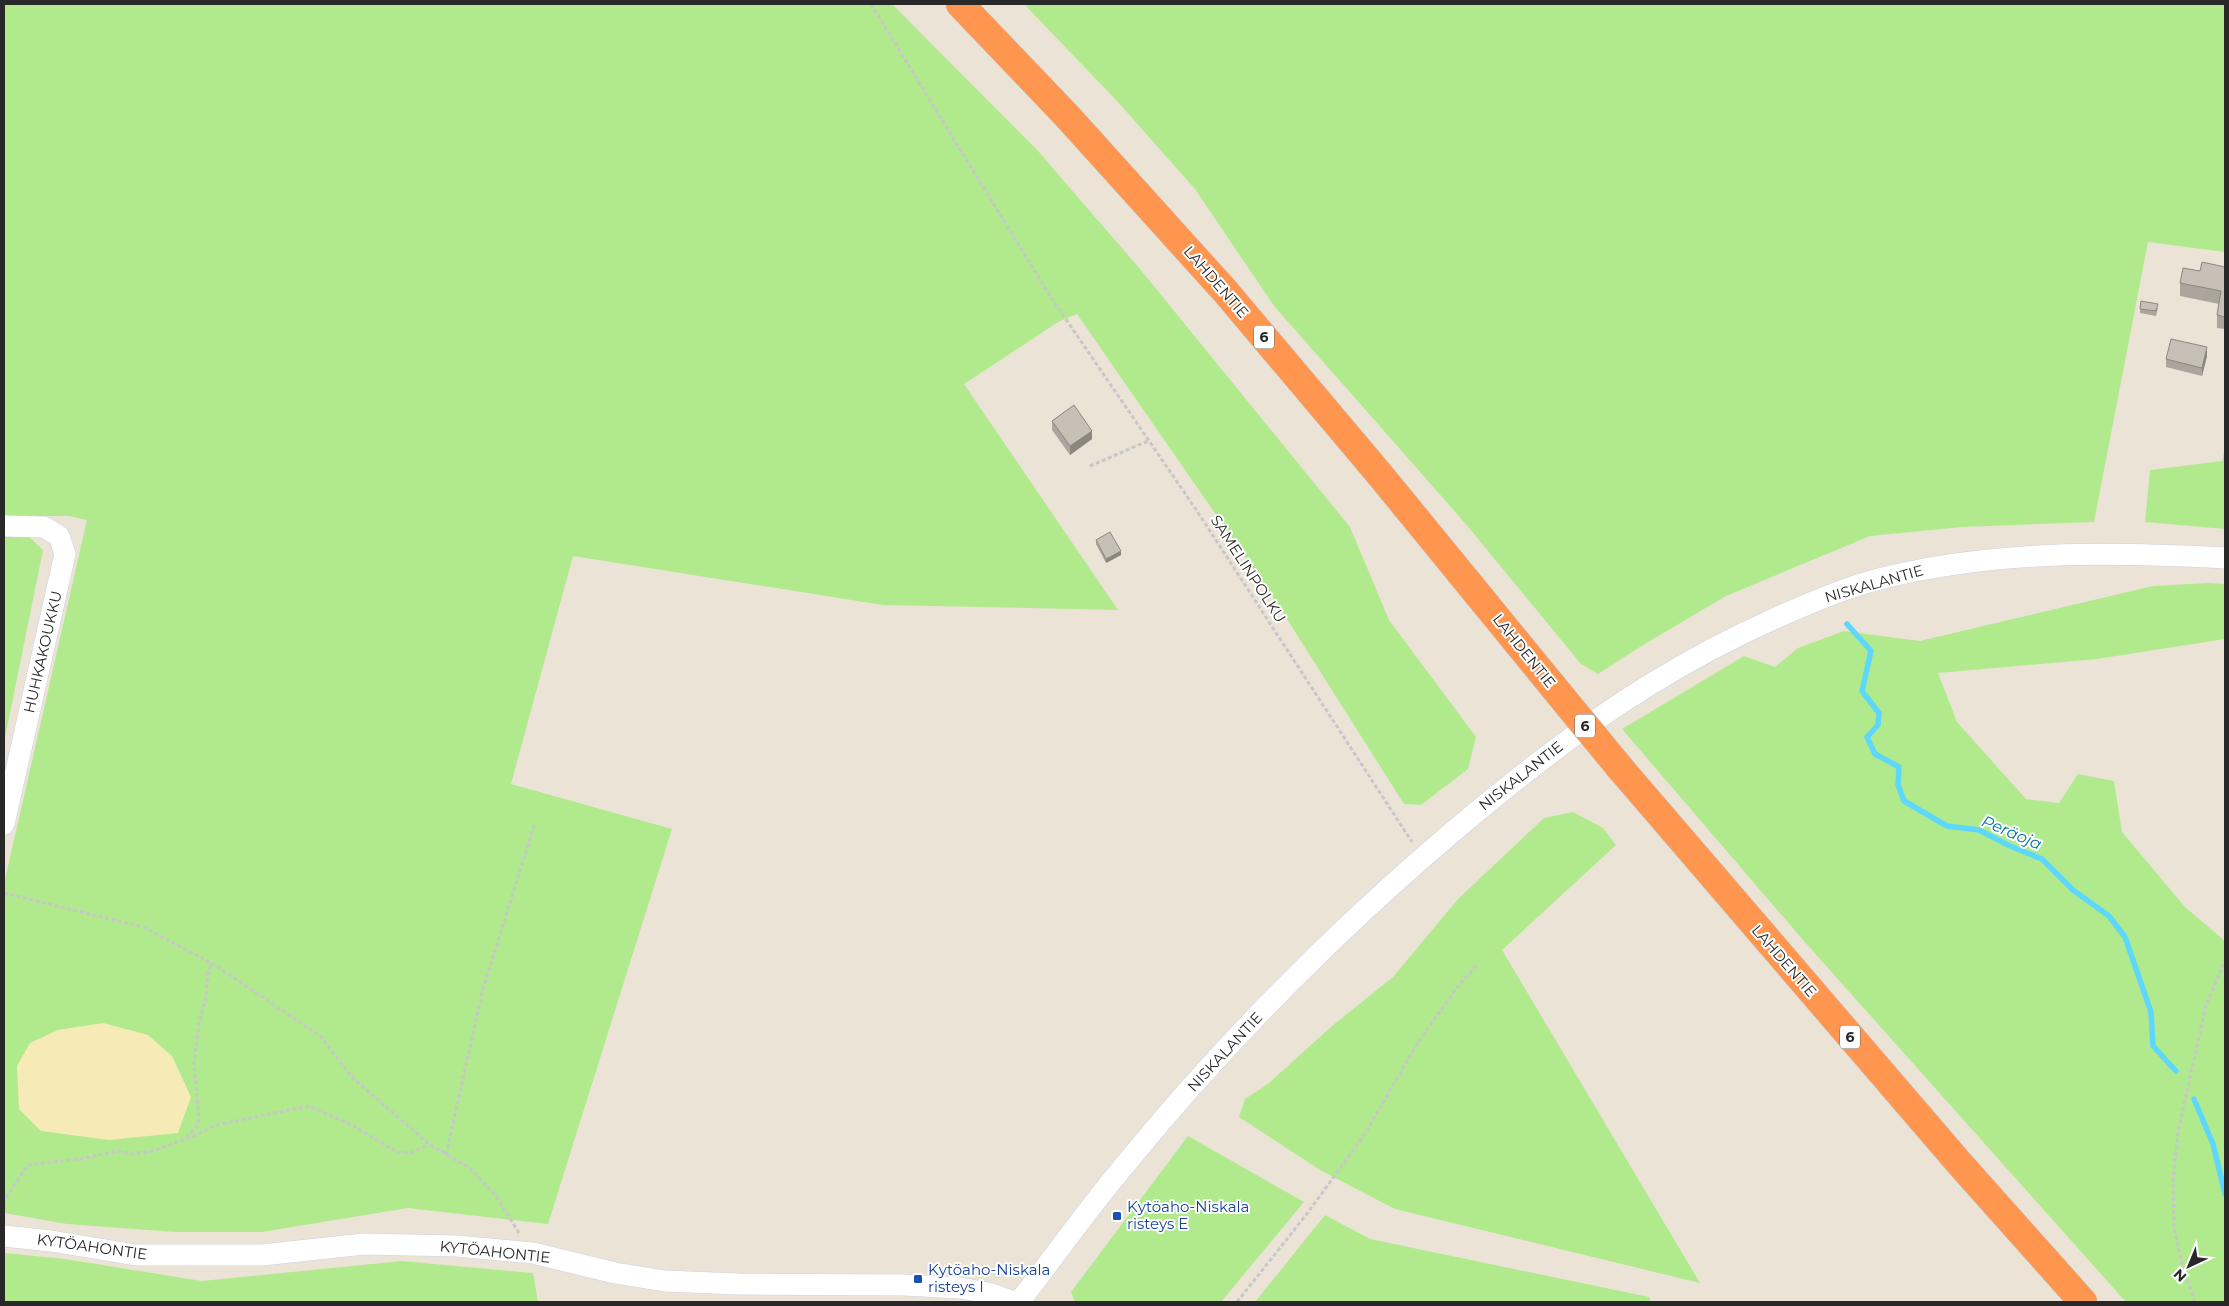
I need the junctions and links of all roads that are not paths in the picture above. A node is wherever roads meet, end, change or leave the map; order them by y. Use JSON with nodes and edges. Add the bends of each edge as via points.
{"nodes":[{"id":1,"x":960,"y":4,"type":"edge"},
{"id":2,"x":4,"y":526,"type":"edge"},
{"id":3,"x":2225,"y":558,"type":"edge"},
{"id":4,"x":4,"y":824,"type":"edge"},
{"id":5,"x":4,"y":1236,"type":"edge"},
{"id":6,"x":1014,"y":1302,"type":"edge"},
{"id":7,"x":1019,"y":1302,"type":"edge"},
{"id":8,"x":2083,"y":1302,"type":"edge"}],
"edges":[{"from":1,"to":8,"type":"highway","name":"LAHDENTIE","number":"6","bridge":true,"via":[[1067,116],[1225,291],[1620,768],[1960,1164]]},
{"from":2,"to":4,"type":"street","name":"HUHKAKOUKKU","via":[[44,527],[59,536],[65,554]]},
{"from":3,"to":7,"type":"street","name":"NISKALANTIE","via":[[2114,553],[2008,557],[1941,566],[1881,579],[1813,601],[1694,658],[1640,689],[1561,744],[1422,857],[1272,1001],[1125,1165]]},
{"from":5,"to":6,"type":"street","name":"KYTÖAHONTIE","via":[[136,1255],[262,1255],[364,1244],[399,1244],[533,1253],[615,1273],[664,1280],[961,1288]]}]}
